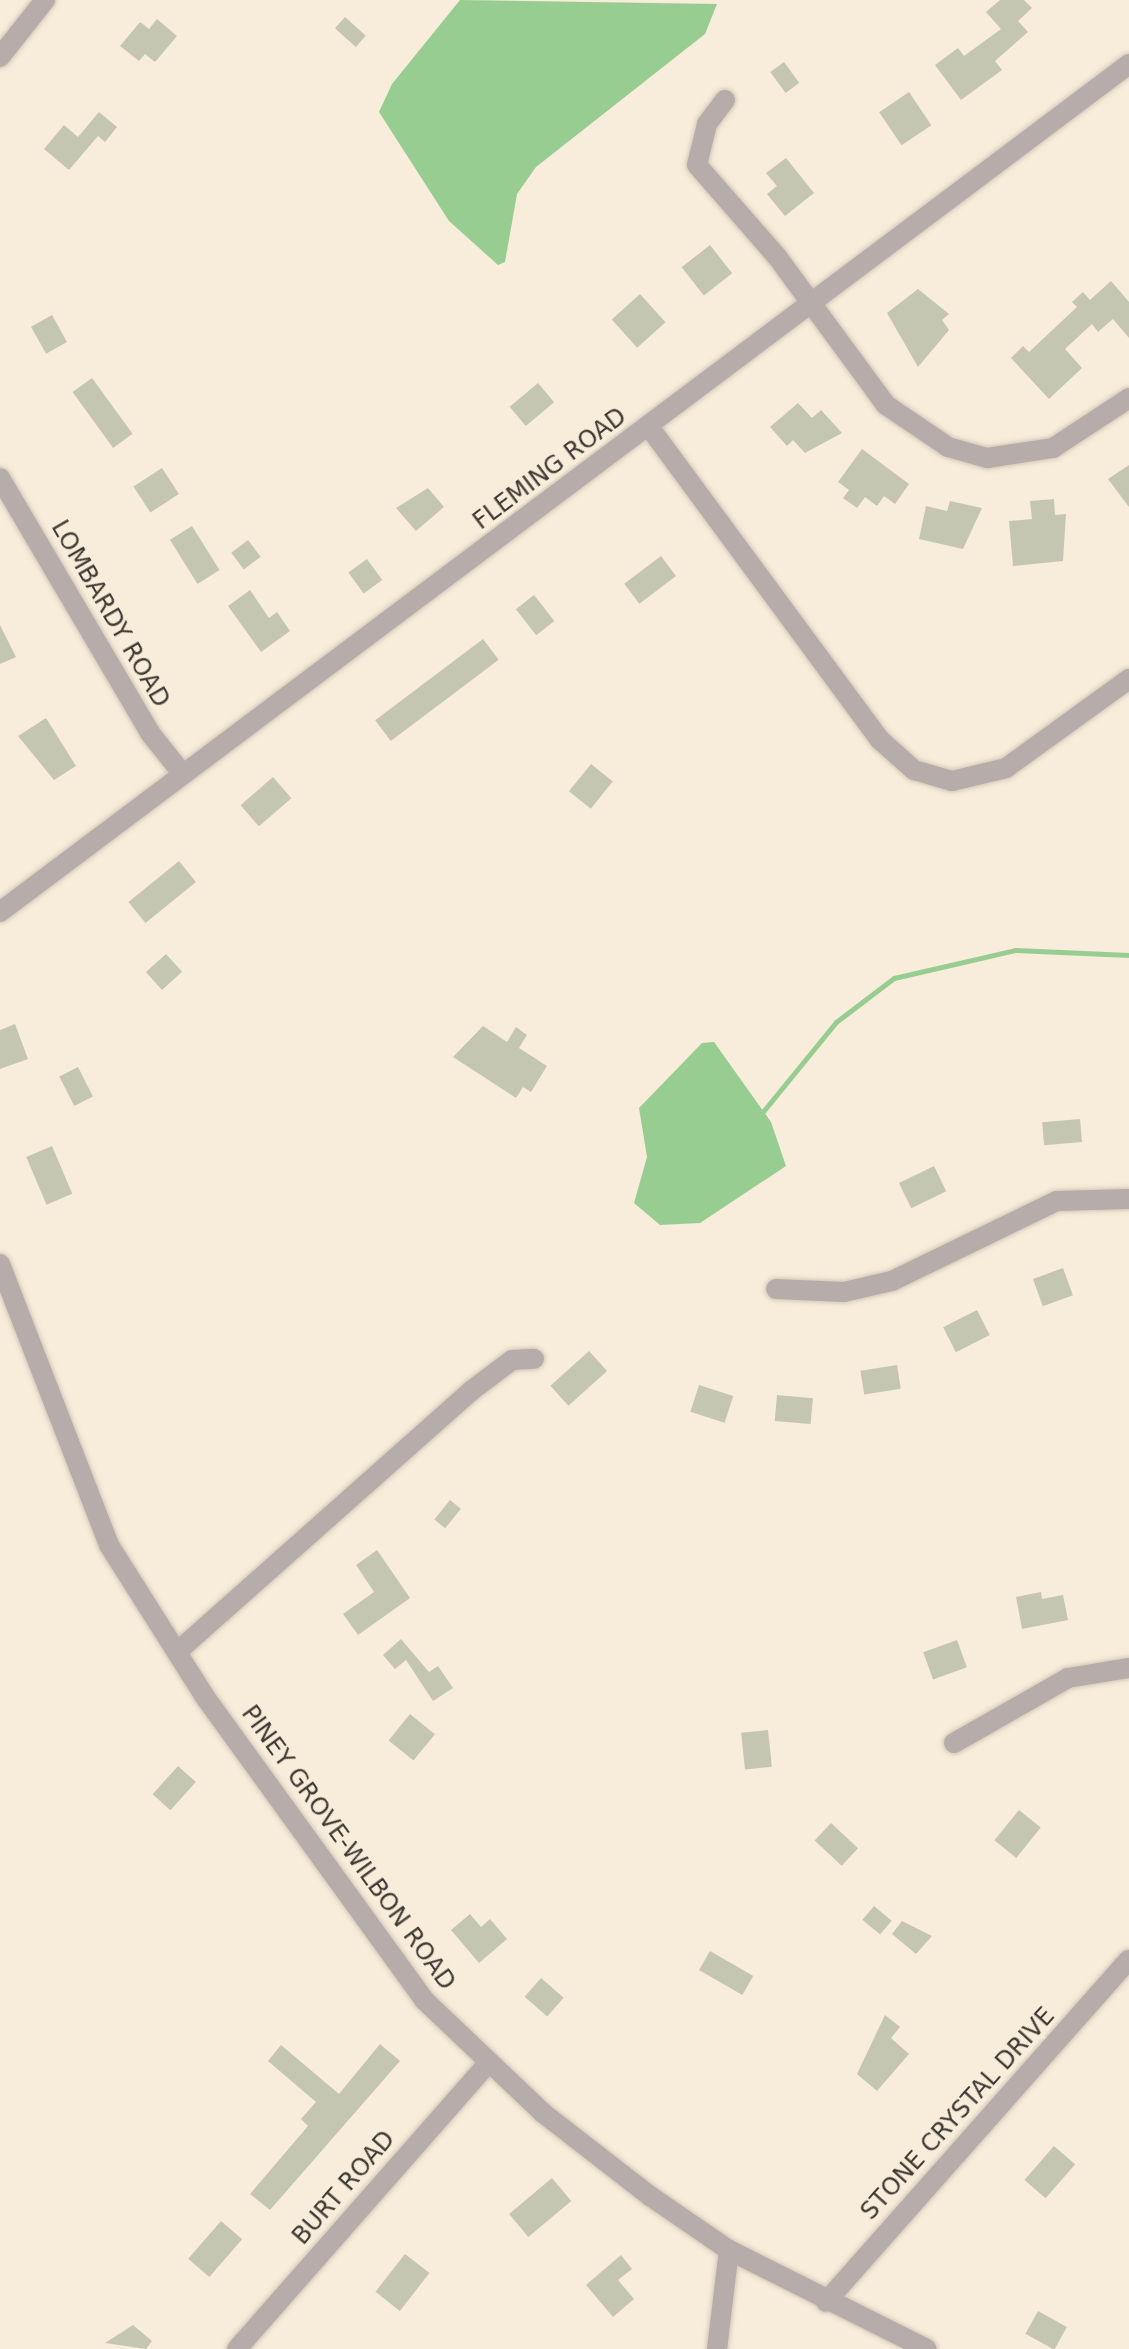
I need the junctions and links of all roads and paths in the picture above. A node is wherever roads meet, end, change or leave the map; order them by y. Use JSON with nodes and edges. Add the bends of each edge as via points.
{"nodes":[{"id":1,"x":45,"y":0,"type":"edge"},
{"id":2,"x":0,"y":57,"type":"edge"},
{"id":3,"x":1129,"y":64,"type":"edge"},
{"id":4,"x":725,"y":100,"type":"dead end"},
{"id":5,"x":813,"y":304,"type":"junction"},
{"id":6,"x":1129,"y":398,"type":"edge"},
{"id":7,"x":650,"y":428,"type":"junction"},
{"id":8,"x":0,"y":478,"type":"edge"},
{"id":9,"x":1129,"y":679,"type":"edge"},
{"id":10,"x":181,"y":772,"type":"junction"},
{"id":11,"x":0,"y":912,"type":"edge"},
{"id":12,"x":1129,"y":1199,"type":"edge"},
{"id":13,"x":0,"y":1264,"type":"edge"},
{"id":14,"x":776,"y":1289,"type":"dead end"},
{"id":15,"x":534,"y":1359,"type":"dead end"},
{"id":16,"x":177,"y":1652,"type":"junction"},
{"id":17,"x":1129,"y":1668,"type":"edge"},
{"id":18,"x":954,"y":1743,"type":"dead end"},
{"id":19,"x":1129,"y":1960,"type":"edge"},
{"id":20,"x":489,"y":2062,"type":"junction"},
{"id":21,"x":729,"y":2250,"type":"junction"},
{"id":22,"x":826,"y":2302,"type":"junction"},
{"id":23,"x":237,"y":2349,"type":"edge"},
{"id":24,"x":717,"y":2349,"type":"edge"},
{"id":25,"x":927,"y":2349,"type":"edge"}],
"edges":[{"from":1,"to":2,"type":"street"},
{"from":3,"to":5,"type":"street","name":"FLEMING ROAD"},
{"from":4,"to":5,"type":"street","via":[[707,124],[697,165]]},
{"from":5,"to":6,"type":"street","via":[[886,405],[948,447],[987,458],[1053,448]]},
{"from":5,"to":7,"type":"street","name":"FLEMING ROAD"},
{"from":7,"to":9,"type":"street","via":[[879,739],[914,770],[952,781],[1006,768]]},
{"from":7,"to":10,"type":"street","name":"FLEMING ROAD"},
{"from":8,"to":10,"type":"street","name":"LOMBARDY ROAD","via":[[150,733]]},
{"from":10,"to":11,"type":"street","name":"FLEMING ROAD"},
{"from":12,"to":14,"type":"street","via":[[1057,1201],[892,1281],[844,1292]]},
{"from":13,"to":16,"type":"street","name":"PINEY GROVE-WILBON ROAD","via":[[109,1545]]},
{"from":15,"to":16,"type":"street","via":[[512,1360],[471,1391]]},
{"from":16,"to":20,"type":"street","name":"PINEY GROVE-WILBON ROAD","via":[[424,2000]]},
{"from":17,"to":18,"type":"street","via":[[1056,1683]]},
{"from":19,"to":22,"type":"street","name":"STONE CRYSTAL DRIVE"},
{"from":20,"to":21,"type":"street","name":"PINEY GROVE-WILBON ROAD","via":[[586,2147]]},
{"from":20,"to":23,"type":"street","name":"BURT ROAD"},
{"from":21,"to":22,"type":"street","name":"PINEY GROVE-WILBON ROAD"},
{"from":21,"to":24,"type":"street"},
{"from":22,"to":25,"type":"street","name":"PINEY GROVE-WILBON ROAD"}]}
